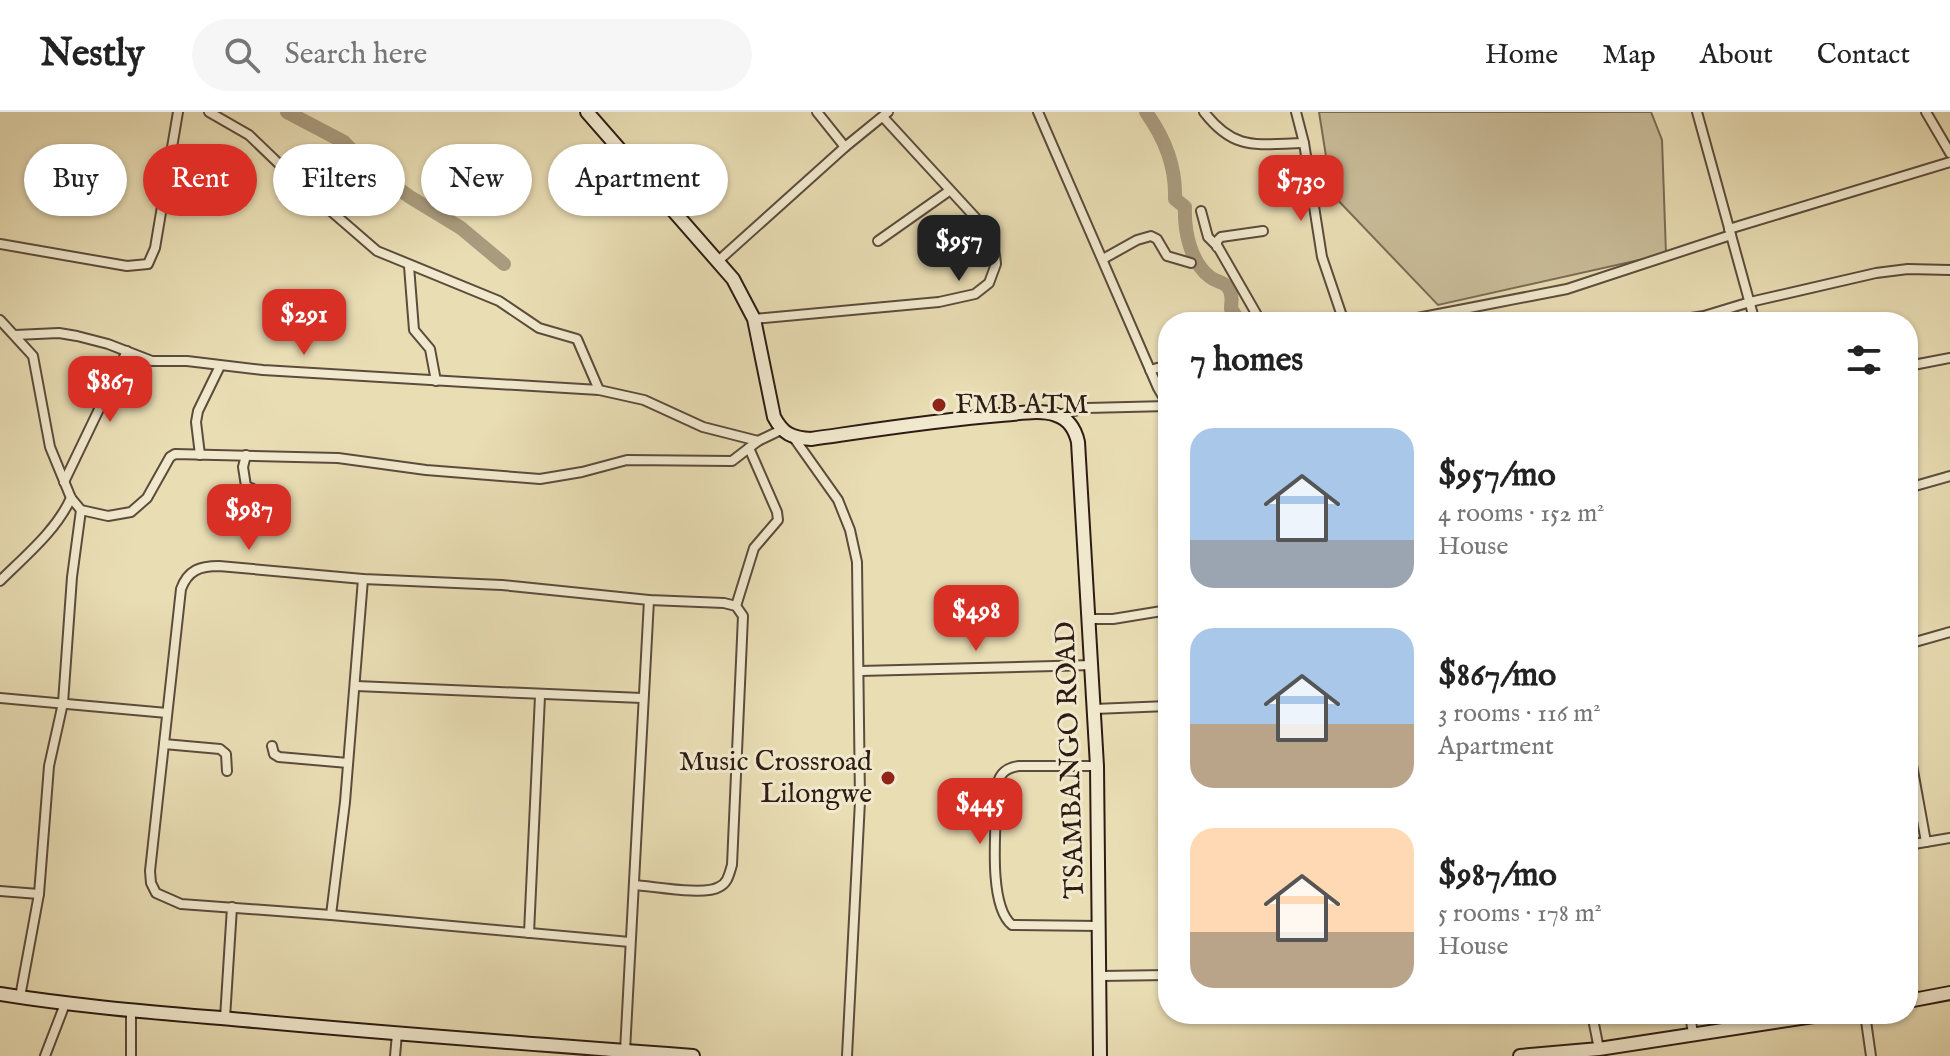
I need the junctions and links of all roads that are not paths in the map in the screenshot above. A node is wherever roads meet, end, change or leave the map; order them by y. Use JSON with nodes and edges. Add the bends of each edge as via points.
{"nodes":[{"id":1,"x":178,"y":112,"type":"edge"},
{"id":2,"x":209,"y":112,"type":"edge"},
{"id":3,"x":587,"y":112,"type":"edge"},
{"id":4,"x":817,"y":112,"type":"edge"},
{"id":5,"x":1038,"y":112,"type":"edge"},
{"id":6,"x":1204,"y":112,"type":"edge"},
{"id":7,"x":1296,"y":112,"type":"edge"},
{"id":8,"x":1697,"y":112,"type":"edge"},
{"id":9,"x":1926,"y":112,"type":"edge"},
{"id":10,"x":886,"y":114,"type":"edge"},
{"id":11,"x":1304,"y":143,"type":"junction"},
{"id":12,"x":845,"y":147,"type":"junction"},
{"id":13,"x":1950,"y":153,"type":"edge"},
{"id":14,"x":1950,"y":162,"type":"edge"},
{"id":15,"x":949,"y":191,"type":"junction"},
{"id":16,"x":1201,"y":211,"type":"dead end"},
{"id":17,"x":1263,"y":231,"type":"dead end"},
{"id":18,"x":1730,"y":232,"type":"junction"},
{"id":19,"x":878,"y":241,"type":"dead end"},
{"id":20,"x":0,"y":244,"type":"edge"},
{"id":21,"x":1218,"y":247,"type":"junction"},
{"id":22,"x":1103,"y":259,"type":"junction"},
{"id":23,"x":717,"y":262,"type":"junction"},
{"id":24,"x":1191,"y":263,"type":"dead end"},
{"id":25,"x":409,"y":266,"type":"junction"},
{"id":26,"x":1950,"y":270,"type":"edge"},
{"id":27,"x":1750,"y":302,"type":"junction"},
{"id":28,"x":1255,"y":312,"type":"edge"},
{"id":29,"x":1341,"y":312,"type":"edge"},
{"id":30,"x":1449,"y":312,"type":"edge"},
{"id":31,"x":1717,"y":312,"type":"edge"},
{"id":32,"x":1752,"y":312,"type":"edge"},
{"id":33,"x":754,"y":319,"type":"junction"},
{"id":34,"x":0,"y":320,"type":"edge"},
{"id":35,"x":15,"y":335,"type":"junction"},
{"id":36,"x":127,"y":351,"type":"junction"},
{"id":37,"x":1950,"y":358,"type":"edge"},
{"id":38,"x":1918,"y":364,"type":"edge"},
{"id":39,"x":220,"y":366,"type":"junction"},
{"id":40,"x":1158,"y":368,"type":"edge"},
{"id":41,"x":1150,"y":370,"type":"junction"},
{"id":42,"x":436,"y":381,"type":"junction"},
{"id":43,"x":1158,"y":386,"type":"edge"},
{"id":44,"x":599,"y":390,"type":"junction"},
{"id":45,"x":1158,"y":406,"type":"edge"},
{"id":46,"x":1057,"y":415,"type":"junction"},
{"id":47,"x":781,"y":430,"type":"junction"},
{"id":48,"x":794,"y":438,"type":"junction"},
{"id":49,"x":758,"y":441,"type":"junction"},
{"id":50,"x":749,"y":448,"type":"junction"},
{"id":51,"x":200,"y":455,"type":"junction"},
{"id":52,"x":246,"y":455,"type":"junction"},
{"id":53,"x":1950,"y":476,"type":"edge"},
{"id":54,"x":64,"y":482,"type":"junction"},
{"id":55,"x":1918,"y":485,"type":"edge"},
{"id":56,"x":71,"y":498,"type":"junction"},
{"id":57,"x":266,"y":504,"type":"dead end"},
{"id":58,"x":81,"y":510,"type":"junction"},
{"id":59,"x":363,"y":579,"type":"junction"},
{"id":60,"x":0,"y":581,"type":"edge"},
{"id":61,"x":649,"y":600,"type":"junction"},
{"id":62,"x":736,"y":606,"type":"junction"},
{"id":63,"x":1158,"y":612,"type":"edge"},
{"id":64,"x":1090,"y":619,"type":"junction"},
{"id":65,"x":1950,"y":632,"type":"edge"},
{"id":66,"x":1918,"y":641,"type":"edge"},
{"id":67,"x":1093,"y":665,"type":"junction"},
{"id":68,"x":860,"y":671,"type":"junction"},
{"id":69,"x":356,"y":686,"type":"junction"},
{"id":70,"x":540,"y":696,"type":"junction"},
{"id":71,"x":0,"y":698,"type":"edge"},
{"id":72,"x":642,"y":698,"type":"junction"},
{"id":73,"x":63,"y":703,"type":"junction"},
{"id":74,"x":1158,"y":706,"type":"edge"},
{"id":75,"x":1094,"y":709,"type":"junction"},
{"id":76,"x":167,"y":713,"type":"junction"},
{"id":77,"x":164,"y":744,"type":"junction"},
{"id":78,"x":272,"y":746,"type":"dead end"},
{"id":79,"x":348,"y":763,"type":"junction"},
{"id":80,"x":1097,"y":766,"type":"junction"},
{"id":81,"x":227,"y":771,"type":"dead end"},
{"id":82,"x":1918,"y":798,"type":"edge"},
{"id":83,"x":1950,"y":838,"type":"edge"},
{"id":84,"x":1926,"y":842,"type":"junction"},
{"id":85,"x":1918,"y":843,"type":"edge"},
{"id":86,"x":634,"y":885,"type":"junction"},
{"id":87,"x":0,"y":891,"type":"edge"},
{"id":88,"x":39,"y":894,"type":"junction"},
{"id":89,"x":232,"y":907,"type":"junction"},
{"id":90,"x":331,"y":915,"type":"junction"},
{"id":91,"x":1100,"y":926,"type":"junction"},
{"id":92,"x":529,"y":933,"type":"junction"},
{"id":93,"x":630,"y":942,"type":"junction"},
{"id":94,"x":1158,"y":975,"type":"edge"},
{"id":95,"x":1101,"y":976,"type":"junction"},
{"id":96,"x":1950,"y":993,"type":"edge"},
{"id":97,"x":0,"y":994,"type":"edge"},
{"id":98,"x":20,"y":997,"type":"junction"},
{"id":99,"x":1918,"y":999,"type":"edge"},
{"id":100,"x":65,"y":1004,"type":"junction"},
{"id":101,"x":131,"y":1009,"type":"junction"},
{"id":102,"x":225,"y":1018,"type":"junction"},
{"id":103,"x":1594,"y":1024,"type":"edge"},
{"id":104,"x":1692,"y":1024,"type":"edge"},
{"id":105,"x":1760,"y":1024,"type":"edge"},
{"id":106,"x":1866,"y":1024,"type":"edge"},
{"id":107,"x":397,"y":1034,"type":"junction"},
{"id":108,"x":1693,"y":1034,"type":"junction"},
{"id":109,"x":1599,"y":1049,"type":"junction"},
{"id":110,"x":552,"y":1051,"type":"edge"},
{"id":111,"x":625,"y":1051,"type":"junction"},
{"id":112,"x":45,"y":1056,"type":"edge"},
{"id":113,"x":131,"y":1056,"type":"edge"},
{"id":114,"x":395,"y":1056,"type":"edge"},
{"id":115,"x":693,"y":1056,"type":"edge"},
{"id":116,"x":847,"y":1056,"type":"edge"},
{"id":117,"x":1100,"y":1056,"type":"edge"},
{"id":118,"x":1520,"y":1056,"type":"edge"},
{"id":119,"x":1871,"y":1056,"type":"edge"}],
"edges":[{"from":1,"to":20,"type":"street","via":[[148,264],[127,266]]},
{"from":2,"to":25,"type":"street","via":[[249,135],[377,251]]},
{"from":3,"to":23,"type":"street"},
{"from":4,"to":12,"type":"street"},
{"from":5,"to":22,"type":"street"},
{"from":6,"to":11,"type":"street","via":[[1234,140]]},
{"from":7,"to":11,"type":"street"},
{"from":8,"to":18,"type":"street"},
{"from":9,"to":13,"type":"street"},
{"from":10,"to":12,"type":"street"},
{"from":10,"to":15,"type":"street"},
{"from":11,"to":29,"type":"street","via":[[1322,257]]},
{"from":12,"to":23,"type":"street"},
{"from":14,"to":18,"type":"street"},
{"from":15,"to":19,"type":"street"},
{"from":15,"to":33,"type":"street","via":[[985,228],[994,246],[996,264],[983,289],[939,302]]},
{"from":16,"to":21,"type":"street","via":[[1205,231]]},
{"from":17,"to":21,"type":"street","via":[[1221,237]]},
{"from":18,"to":27,"type":"street"},
{"from":18,"to":30,"type":"street","via":[[1567,289]]},
{"from":21,"to":28,"type":"street"},
{"from":22,"to":24,"type":"street","via":[[1151,236],[1167,256]]},
{"from":22,"to":41,"type":"street"},
{"from":23,"to":33,"type":"street","via":[[733,279]]},
{"from":25,"to":42,"type":"street","via":[[414,330],[430,349]]},
{"from":25,"to":44,"type":"street","via":[[499,301],[539,328],[577,339]]},
{"from":26,"to":27,"type":"street","via":[[1876,273]]},
{"from":27,"to":31,"type":"street"},
{"from":27,"to":32,"type":"street"},
{"from":33,"to":47,"type":"street"},
{"from":34,"to":35,"type":"street"},
{"from":35,"to":36,"type":"street","via":[[59,333]]},
{"from":35,"to":54,"type":"street","via":[[36,363],[50,447]]},
{"from":36,"to":39,"type":"street","via":[[152,361]]},
{"from":36,"to":54,"type":"street"},
{"from":37,"to":38,"type":"street"},
{"from":39,"to":42,"type":"street"},
{"from":39,"to":51,"type":"street","via":[[198,411]]},
{"from":40,"to":41,"type":"street"},
{"from":41,"to":43,"type":"street"},
{"from":42,"to":44,"type":"street"},
{"from":44,"to":49,"type":"street","via":[[644,400],[703,427]]},
{"from":45,"to":46,"type":"street","via":[[1087,408]]},
{"from":46,"to":48,"type":"street","via":[[967,418]]},
{"from":46,"to":64,"type":"street","name":"TSAMBANGO ROAD","via":[[1070,423],[1078,442]]},
{"from":47,"to":48,"type":"street"},
{"from":47,"to":49,"type":"street"},
{"from":48,"to":68,"type":"street","via":[[826,480],[850,530],[857,562]]},
{"from":49,"to":50,"type":"street"},
{"from":50,"to":52,"type":"street","via":[[732,461],[627,460],[540,479],[338,458]]},
{"from":50,"to":62,"type":"street","via":[[778,520],[754,548]]},
{"from":51,"to":52,"type":"street"},
{"from":51,"to":58,"type":"street","via":[[172,455],[147,498],[131,512],[108,516]]},
{"from":52,"to":57,"type":"street","via":[[243,479],[262,493]]},
{"from":53,"to":55,"type":"street"},
{"from":54,"to":56,"type":"street"},
{"from":56,"to":58,"type":"street"},
{"from":56,"to":60,"type":"street","via":[[37,545]]},
{"from":58,"to":73,"type":"street"},
{"from":59,"to":61,"type":"street","via":[[502,585]]},
{"from":59,"to":69,"type":"street"},
{"from":59,"to":76,"type":"street","via":[[219,566],[190,573],[181,589]]},
{"from":61,"to":62,"type":"street"},
{"from":61,"to":72,"type":"street"},
{"from":62,"to":86,"type":"street","via":[[743,616],[728,879],[719,888],[705,890]]},
{"from":63,"to":64,"type":"street"},
{"from":64,"to":67,"type":"street","name":"TSAMBANGO ROAD"},
{"from":65,"to":66,"type":"street"},
{"from":67,"to":68,"type":"street"},
{"from":67,"to":75,"type":"street","name":"TSAMBANGO ROAD"},
{"from":68,"to":116,"type":"street","via":[[860,801]]},
{"from":69,"to":70,"type":"street"},
{"from":69,"to":79,"type":"street"},
{"from":70,"to":72,"type":"street"},
{"from":70,"to":92,"type":"street"},
{"from":71,"to":73,"type":"street"},
{"from":72,"to":86,"type":"street"},
{"from":73,"to":76,"type":"street"},
{"from":73,"to":88,"type":"street","via":[[49,766]]},
{"from":74,"to":75,"type":"street"},
{"from":75,"to":80,"type":"street","name":"TSAMBANGO ROAD"},
{"from":76,"to":77,"type":"street"},
{"from":77,"to":81,"type":"street","via":[[220,749],[226,754]]},
{"from":77,"to":89,"type":"street","via":[[151,883],[156,893],[181,904]]},
{"from":78,"to":79,"type":"street","via":[[279,757]]},
{"from":79,"to":90,"type":"street"},
{"from":80,"to":91,"type":"street","name":"TSAMBANGO ROAD"},
{"from":80,"to":91,"type":"street","via":[[1019,766],[999,777],[996,889],[1012,925]]},
{"from":82,"to":84,"type":"street"},
{"from":83,"to":84,"type":"street"},
{"from":84,"to":85,"type":"street"},
{"from":86,"to":93,"type":"street"},
{"from":87,"to":88,"type":"street"},
{"from":88,"to":98,"type":"street"},
{"from":89,"to":90,"type":"street"},
{"from":89,"to":102,"type":"street"},
{"from":90,"to":92,"type":"street"},
{"from":91,"to":95,"type":"street","name":"TSAMBANGO ROAD"},
{"from":92,"to":93,"type":"street"},
{"from":93,"to":111,"type":"street"},
{"from":94,"to":95,"type":"street"},
{"from":95,"to":117,"type":"street","name":"TSAMBANGO ROAD"},
{"from":96,"to":99,"type":"street"},
{"from":97,"to":98,"type":"street"},
{"from":98,"to":100,"type":"street"},
{"from":100,"to":101,"type":"street"},
{"from":100,"to":112,"type":"street"},
{"from":101,"to":102,"type":"street"},
{"from":101,"to":113,"type":"street"},
{"from":102,"to":107,"type":"street"},
{"from":103,"to":109,"type":"street"},
{"from":104,"to":108,"type":"street"},
{"from":105,"to":108,"type":"street"},
{"from":106,"to":119,"type":"street"},
{"from":107,"to":110,"type":"street"},
{"from":107,"to":114,"type":"street"},
{"from":108,"to":109,"type":"street"},
{"from":109,"to":118,"type":"street"},
{"from":110,"to":111,"type":"street"},
{"from":111,"to":115,"type":"street"}]}
